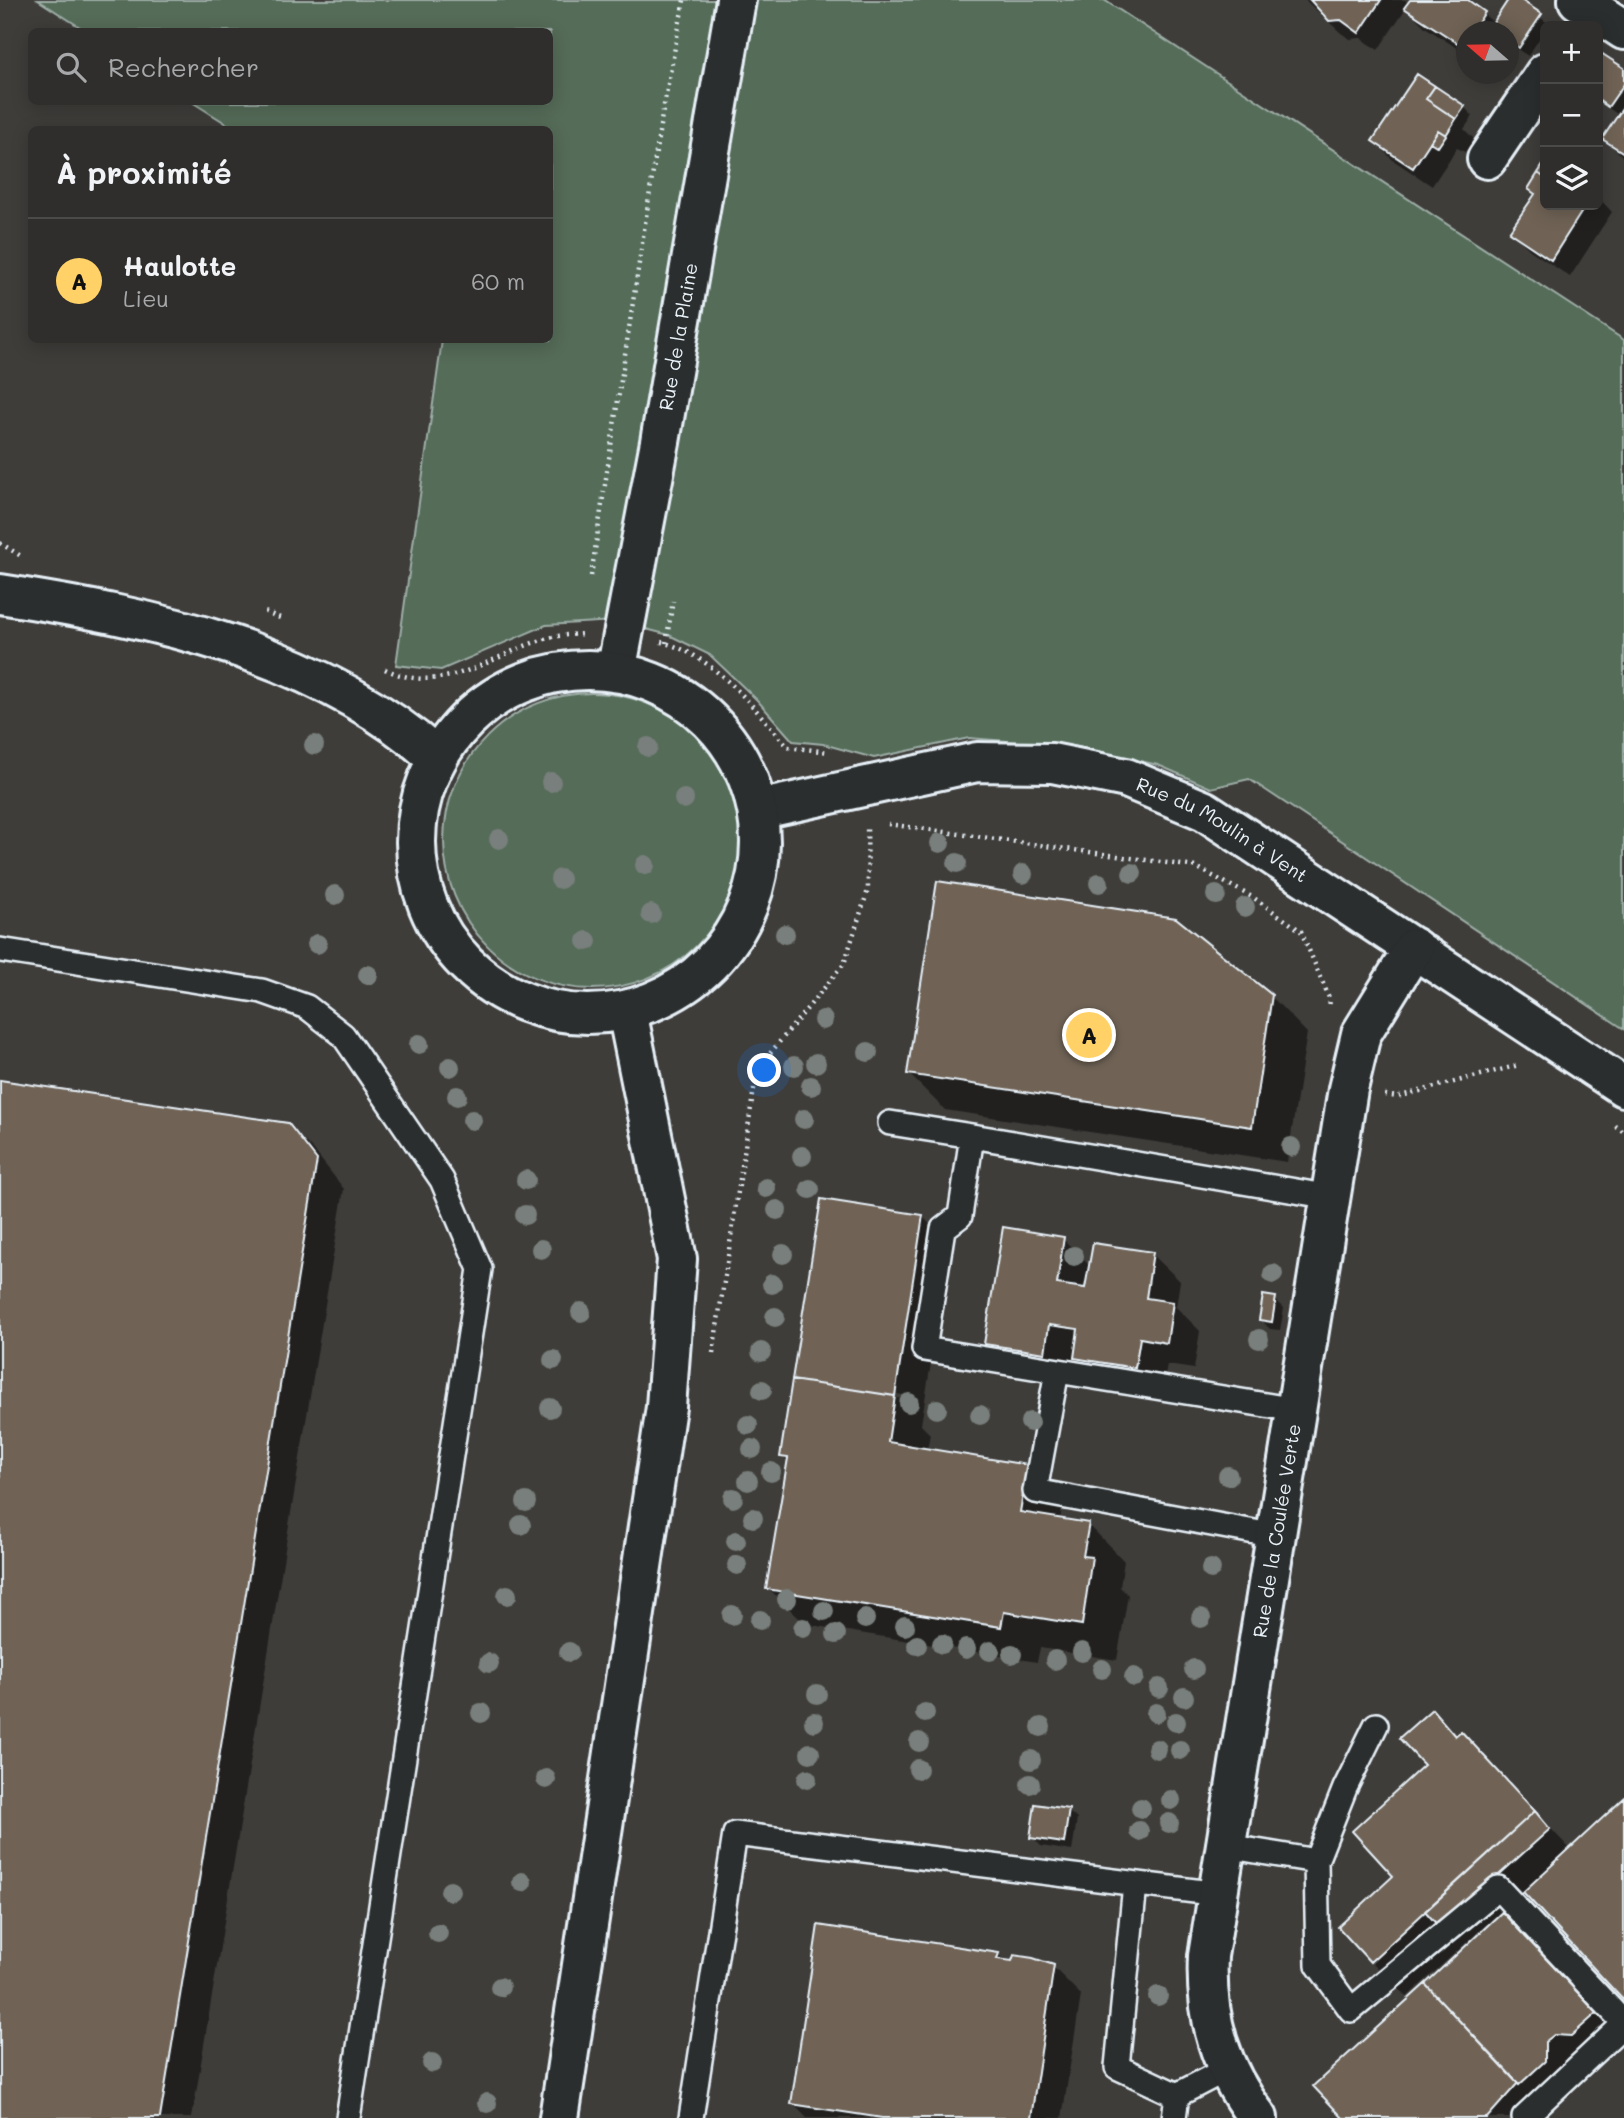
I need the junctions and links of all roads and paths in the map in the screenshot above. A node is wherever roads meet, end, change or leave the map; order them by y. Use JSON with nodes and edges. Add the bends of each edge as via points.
{"nodes":[{"id":1,"x":684,"y":0,"type":"edge"},
{"id":2,"x":736,"y":0,"type":"edge"},
{"id":3,"x":1585,"y":8,"type":"edge"},
{"id":4,"x":1624,"y":30,"type":"edge"},
{"id":5,"x":1540,"y":80,"type":"edge"},
{"id":6,"x":1487,"y":159,"type":"dead end"},
{"id":7,"x":0,"y":543,"type":"edge"},
{"id":8,"x":25,"y":558,"type":"dead end"},
{"id":9,"x":590,"y":579,"type":"dead end"},
{"id":10,"x":0,"y":594,"type":"edge"},
{"id":11,"x":262,"y":611,"type":"dead end"},
{"id":12,"x":287,"y":621,"type":"dead end"},
{"id":13,"x":584,"y":621,"type":"dead end"},
{"id":14,"x":622,"y":633,"type":"junction"},
{"id":15,"x":582,"y":634,"type":"junction"},
{"id":16,"x":384,"y":668,"type":"dead end"},
{"id":17,"x":616,"y":672,"type":"junction"},
{"id":18,"x":436,"y":757,"type":"junction"},
{"id":19,"x":851,"y":791,"type":"junction"},
{"id":20,"x":762,"y":809,"type":"junction"},
{"id":21,"x":1414,"y":948,"type":"junction"},
{"id":22,"x":0,"y":950,"type":"edge"},
{"id":23,"x":627,"y":1011,"type":"junction"},
{"id":24,"x":1624,"y":1087,"type":"edge"},
{"id":25,"x":890,"y":1123,"type":"dead end"},
{"id":26,"x":972,"y":1136,"type":"junction"},
{"id":27,"x":1331,"y":1197,"type":"junction"},
{"id":28,"x":1057,"y":1371,"type":"junction"},
{"id":29,"x":1296,"y":1410,"type":"junction"},
{"id":30,"x":1276,"y":1536,"type":"junction"},
{"id":31,"x":1376,"y":1725,"type":"dead end"},
{"id":32,"x":1226,"y":1846,"type":"junction"},
{"id":33,"x":1316,"y":1861,"type":"junction"},
{"id":34,"x":1135,"y":1884,"type":"junction"},
{"id":35,"x":1219,"y":1894,"type":"junction"},
{"id":36,"x":1624,"y":2024,"type":"edge"},
{"id":37,"x":1227,"y":2069,"type":"junction"},
{"id":38,"x":1176,"y":2107,"type":"edge"},
{"id":39,"x":348,"y":2118,"type":"edge"},
{"id":40,"x":559,"y":2118,"type":"edge"},
{"id":41,"x":691,"y":2118,"type":"edge"},
{"id":42,"x":1258,"y":2118,"type":"edge"},
{"id":43,"x":1524,"y":2118,"type":"edge"}],
"edges":[{"from":1,"to":9,"type":"path","via":[[660,125]]},
{"from":2,"to":14,"type":"street","name":"Rue de la Plaine"},
{"from":3,"to":4,"type":"street"},
{"from":5,"to":6,"type":"street"},
{"from":7,"to":8,"type":"path"},
{"from":10,"to":18,"type":"street","via":[[167,625],[275,659],[372,706]]},
{"from":11,"to":12,"type":"path"},
{"from":13,"to":15,"type":"path"},
{"from":14,"to":15,"type":"path"},
{"from":14,"to":17,"type":"street","name":"Rue de la Plaine"},
{"from":14,"to":19,"type":"path","via":[[666,643],[705,663],[752,705],[788,747],[840,753]]},
{"from":15,"to":16,"type":"path","via":[[547,638],[440,680]]},
{"from":17,"to":18,"type":"street","via":[[562,670],[512,685],[469,715]]},
{"from":17,"to":20,"type":"street","via":[[663,685],[706,714],[738,754]]},
{"from":18,"to":23,"type":"street","via":[[418,810],[416,868],[433,922],[468,968],[515,1000],[570,1015]]},
{"from":19,"to":20,"type":"street","name":"Rue du Moulin à Vent"},
{"from":19,"to":21,"type":"street","name":"Rue du Moulin à Vent","via":[[977,762],[1052,763],[1126,778],[1205,811]]},
{"from":20,"to":23,"type":"street","via":[[761,856],[747,909],[719,956],[677,991]]},
{"from":21,"to":24,"type":"street","name":"Rue du Moulin à Vent"},
{"from":21,"to":27,"type":"street","name":"Rue de la Coulée Verte","via":[[1361,1034]]},
{"from":22,"to":39,"type":"lane","via":[[262,991],[307,1007],[343,1035],[442,1180],[480,1269]]},
{"from":23,"to":40,"type":"street","via":[[677,1259],[666,1407]]},
{"from":25,"to":26,"type":"lane"},
{"from":26,"to":27,"type":"lane"},
{"from":26,"to":28,"type":"lane","via":[[960,1216],[943,1229],[924,1349]]},
{"from":27,"to":29,"type":"street","name":"Rue de la Coulée Verte"},
{"from":28,"to":29,"type":"lane"},
{"from":28,"to":30,"type":"lane","via":[[1035,1491]]},
{"from":29,"to":30,"type":"street","name":"Rue de la Coulée Verte"},
{"from":30,"to":32,"type":"street","name":"Rue de la Coulée Verte"},
{"from":31,"to":33,"type":"lane"},
{"from":32,"to":33,"type":"lane"},
{"from":32,"to":35,"type":"street","name":"Rue de la Coulée Verte"},
{"from":33,"to":36,"type":"lane","via":[[1318,1965],[1350,2010],[1497,1888]]},
{"from":34,"to":35,"type":"lane"},
{"from":34,"to":38,"type":"lane","via":[[1117,2067]]},
{"from":34,"to":41,"type":"lane","via":[[735,1834]]},
{"from":35,"to":37,"type":"street","name":"Rue de la Coulée Verte","via":[[1207,1994]]},
{"from":36,"to":43,"type":"lane"},
{"from":37,"to":38,"type":"lane"},
{"from":37,"to":42,"type":"street","name":"Rue de la Coulée Verte"}]}
